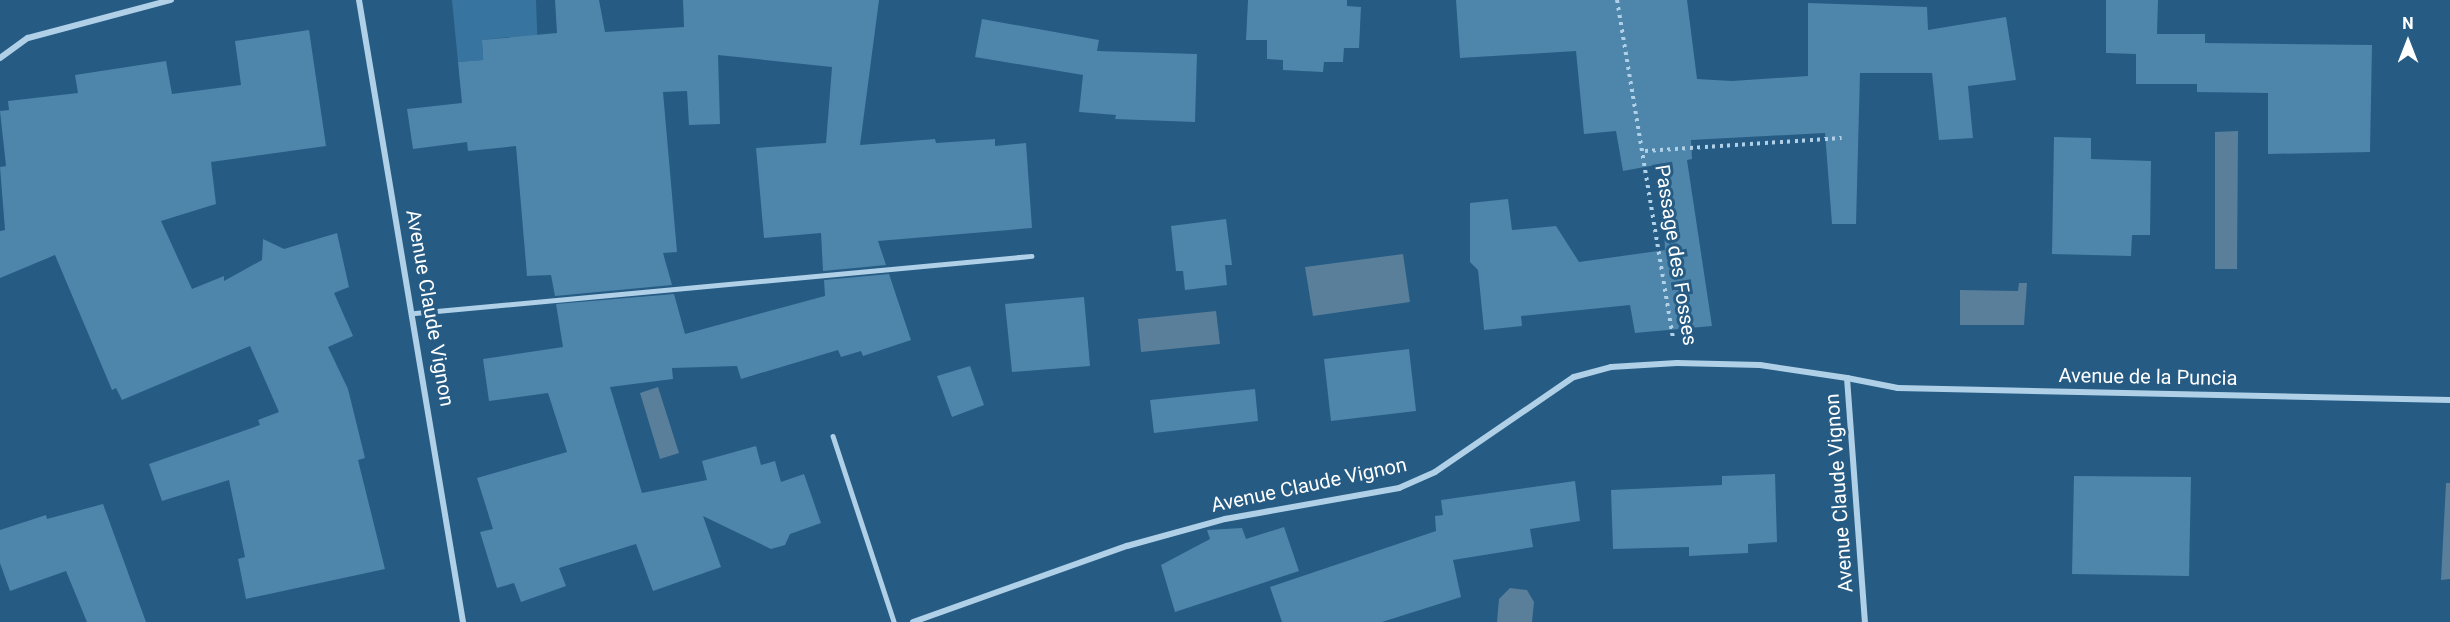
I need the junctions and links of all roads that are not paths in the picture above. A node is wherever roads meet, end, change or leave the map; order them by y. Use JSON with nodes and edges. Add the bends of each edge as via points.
{"nodes":[{"id":1,"x":171,"y":0,"type":"edge"},
{"id":2,"x":359,"y":0,"type":"edge"},
{"id":3,"x":0,"y":58,"type":"edge"},
{"id":4,"x":1031,"y":256,"type":"dead end"},
{"id":5,"x":415,"y":313,"type":"junction"},
{"id":6,"x":1847,"y":378,"type":"junction"},
{"id":7,"x":2450,"y":400,"type":"edge"},
{"id":8,"x":833,"y":436,"type":"dead end"},
{"id":9,"x":463,"y":622,"type":"edge"},
{"id":10,"x":894,"y":622,"type":"edge"},
{"id":11,"x":913,"y":622,"type":"edge"},
{"id":12,"x":1865,"y":622,"type":"edge"}],
"edges":[{"from":1,"to":3,"type":"street","via":[[28,38]]},
{"from":2,"to":5,"type":"street","name":"Avenue Claude Vignon"},
{"from":4,"to":5,"type":"lane"},
{"from":5,"to":9,"type":"street","name":"Avenue Claude Vignon"},
{"from":6,"to":7,"type":"street","name":"Avenue de la Puncia","via":[[1898,388]]},
{"from":6,"to":11,"type":"street","name":"Avenue Claude Vignon","via":[[1760,365],[1677,363],[1611,367],[1574,376],[1435,472],[1399,488],[1225,519],[1127,546]]},
{"from":6,"to":12,"type":"street","name":"Avenue Claude Vignon"},
{"from":8,"to":10,"type":"lane"}]}
